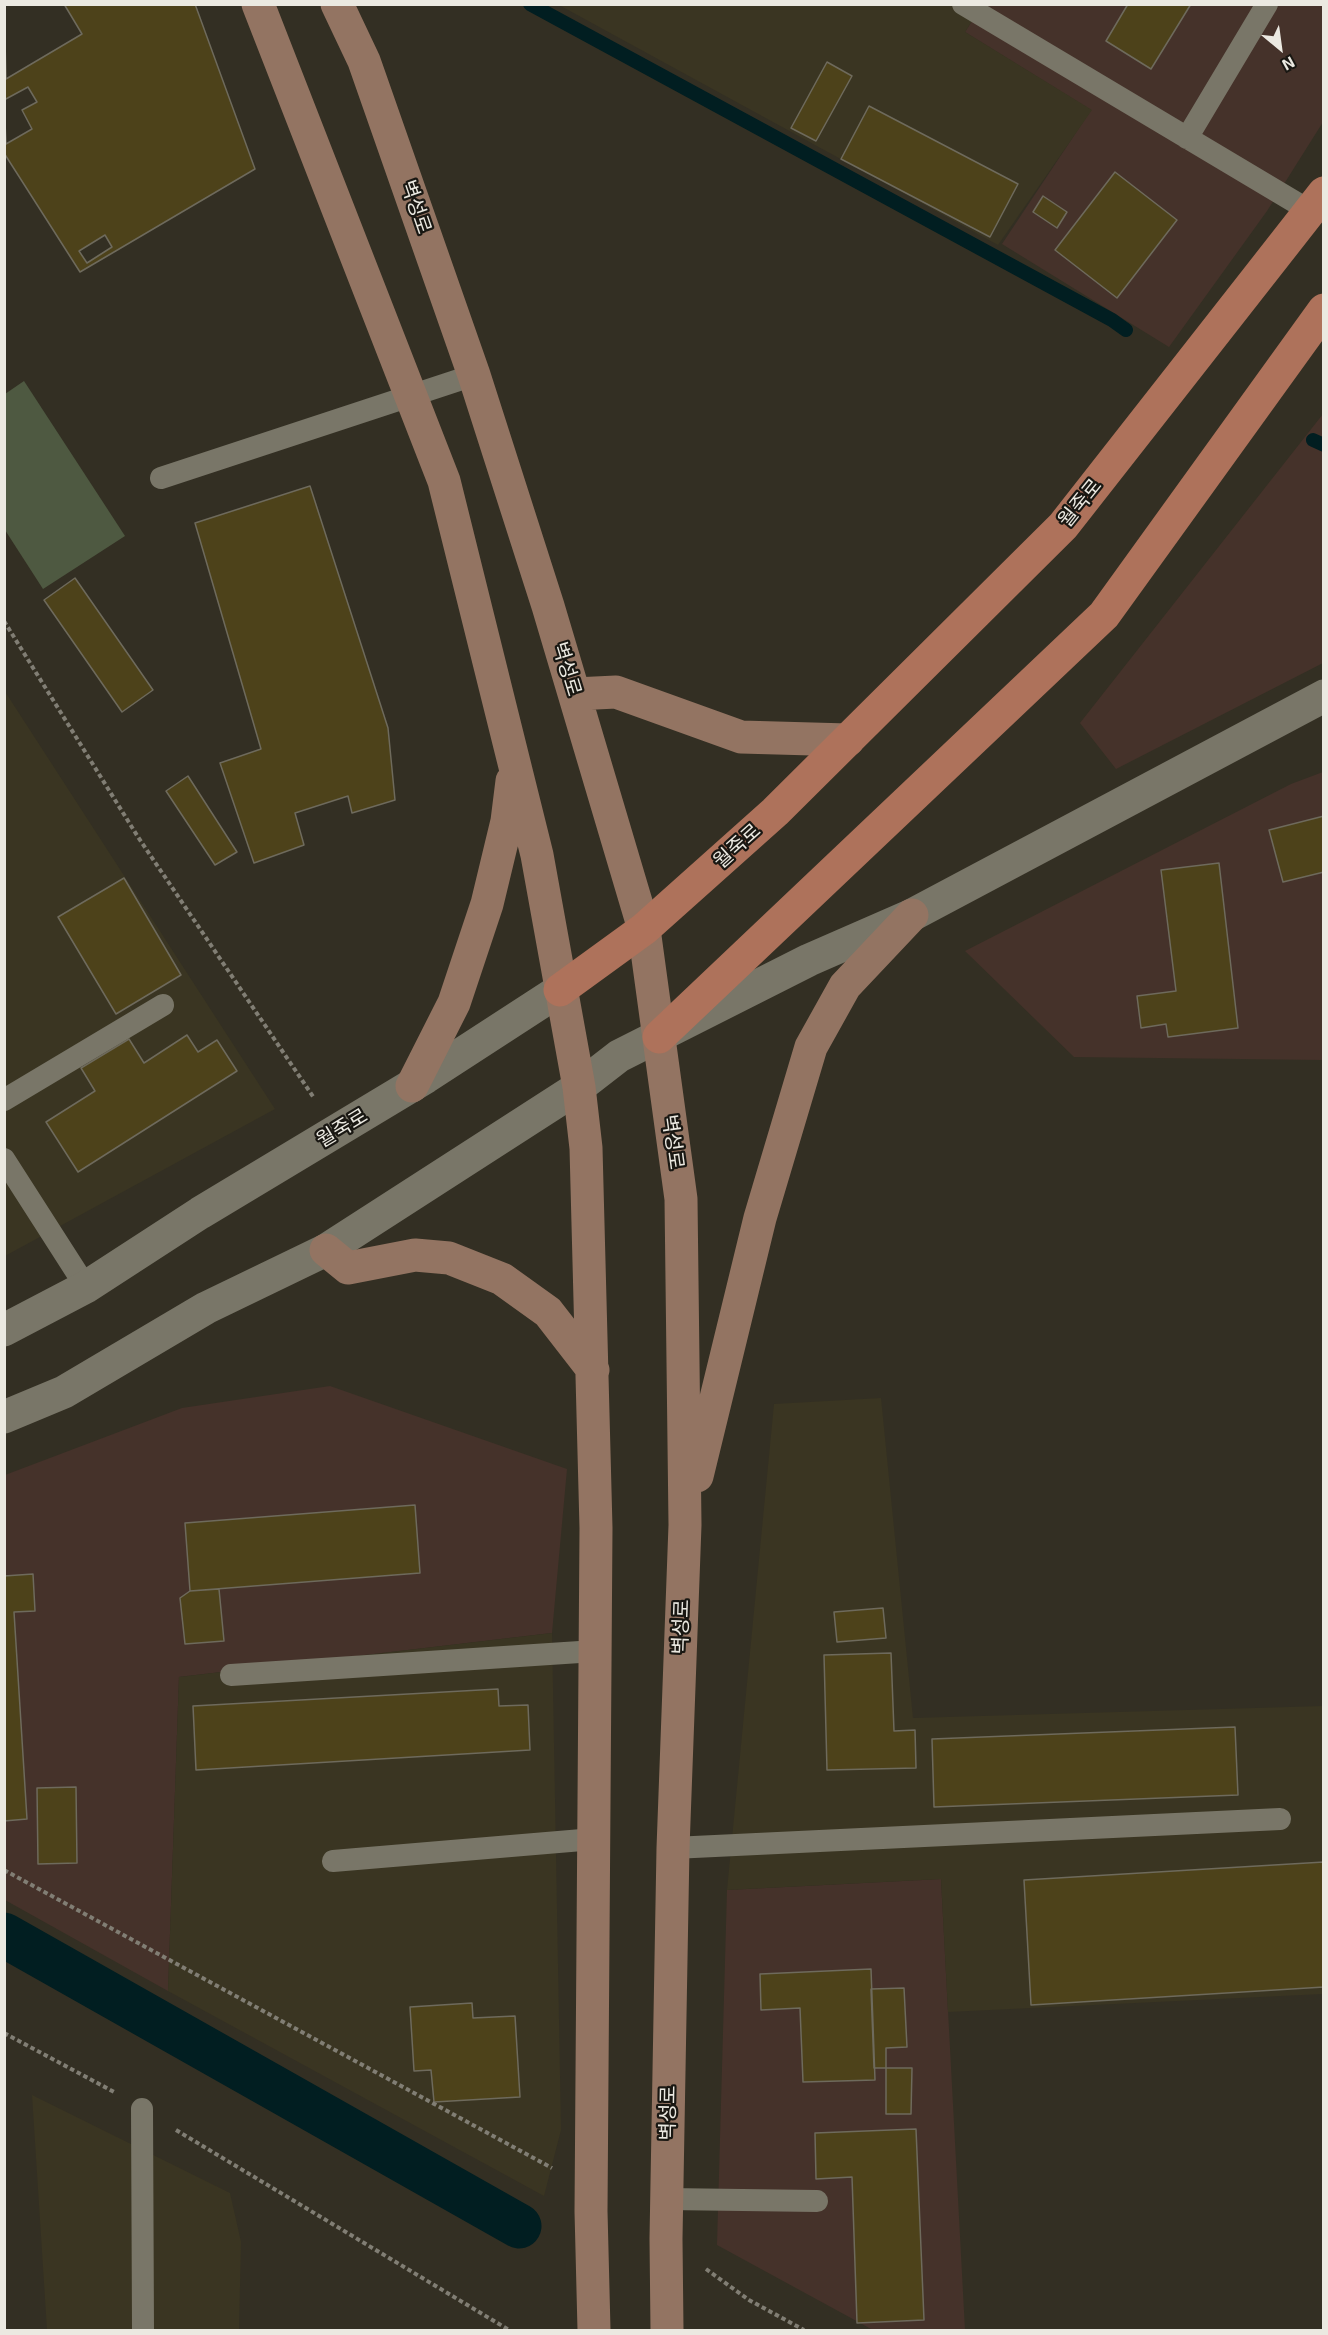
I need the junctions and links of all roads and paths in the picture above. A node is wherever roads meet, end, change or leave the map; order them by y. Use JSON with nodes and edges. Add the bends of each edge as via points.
{"nodes":[{"id":1,"x":258,"y":4,"type":"edge"},
{"id":2,"x":337,"y":4,"type":"edge"},
{"id":3,"x":963,"y":4,"type":"edge"},
{"id":4,"x":1268,"y":4,"type":"edge"},
{"id":5,"x":1187,"y":138,"type":"junction"},
{"id":6,"x":1317,"y":202,"type":"edge"},
{"id":7,"x":1323,"y":310,"type":"edge"},
{"id":8,"x":474,"y":375,"type":"junction"},
{"id":9,"x":411,"y":397,"type":"junction"},
{"id":10,"x":161,"y":478,"type":"dead end"},
{"id":11,"x":4,"y":621,"type":"edge"},
{"id":12,"x":575,"y":694,"type":"junction"},
{"id":13,"x":1323,"y":696,"type":"edge"},
{"id":14,"x":848,"y":740,"type":"junction"},
{"id":15,"x":514,"y":765,"type":"junction"},
{"id":16,"x":912,"y":915,"type":"junction"},
{"id":17,"x":644,"y":929,"type":"junction"},
{"id":18,"x":560,"y":990,"type":"junction"},
{"id":19,"x":164,"y":1005,"type":"dead end"},
{"id":20,"x":659,"y":1037,"type":"junction"},
{"id":21,"x":412,"y":1086,"type":"junction"},
{"id":22,"x":579,"y":1086,"type":"junction"},
{"id":23,"x":4,"y":1100,"type":"edge"},
{"id":24,"x":337,"y":1131,"type":"junction"},
{"id":25,"x":4,"y":1159,"type":"edge"},
{"id":26,"x":326,"y":1250,"type":"junction"},
{"id":27,"x":86,"y":1287,"type":"junction"},
{"id":28,"x":4,"y":1330,"type":"edge"},
{"id":29,"x":593,"y":1370,"type":"junction"},
{"id":30,"x":4,"y":1417,"type":"edge"},
{"id":31,"x":686,"y":1525,"type":"junction"},
{"id":32,"x":595,"y":1651,"type":"junction"},
{"id":33,"x":231,"y":1675,"type":"dead end"},
{"id":34,"x":1280,"y":1819,"type":"dead end"},
{"id":35,"x":594,"y":1839,"type":"junction"},
{"id":36,"x":673,"y":1848,"type":"junction"},
{"id":37,"x":333,"y":1861,"type":"dead end"},
{"id":38,"x":4,"y":1870,"type":"edge"},
{"id":39,"x":4,"y":2033,"type":"edge"},
{"id":40,"x":142,"y":2109,"type":"junction"},
{"id":41,"x":591,"y":2190,"type":"junction"},
{"id":42,"x":667,"y":2199,"type":"junction"},
{"id":43,"x":817,"y":2201,"type":"dead end"},
{"id":44,"x":666,"y":2239,"type":"junction"},
{"id":45,"x":143,"y":2331,"type":"edge"},
{"id":46,"x":509,"y":2331,"type":"edge"},
{"id":47,"x":594,"y":2331,"type":"edge"},
{"id":48,"x":667,"y":2331,"type":"edge"},
{"id":49,"x":804,"y":2331,"type":"edge"}],
"edges":[{"from":1,"to":9,"type":"main road"},
{"from":2,"to":8,"type":"main road","name":"벽성로","via":[[364,61]]},
{"from":3,"to":5,"type":"lane"},
{"from":4,"to":5,"type":"lane"},
{"from":5,"to":6,"type":"lane"},
{"from":6,"to":14,"type":"main road","name":"월죽로","via":[[1063,526]]},
{"from":7,"to":20,"type":"main road","via":[[1104,615]]},
{"from":8,"to":9,"type":"lane"},
{"from":8,"to":12,"type":"main road","name":"벽성로"},
{"from":9,"to":10,"type":"lane"},
{"from":9,"to":15,"type":"main road","via":[[444,480]]},
{"from":11,"to":24,"type":"path","via":[[138,837]]},
{"from":12,"to":14,"type":"main road","via":[[616,692],[741,737]]},
{"from":12,"to":17,"type":"main road","name":"벽성로"},
{"from":13,"to":16,"type":"street"},
{"from":14,"to":17,"type":"main road","name":"월죽로","via":[[776,812]]},
{"from":15,"to":18,"type":"main road","via":[[537,855]]},
{"from":15,"to":21,"type":"main road","via":[[507,821],[487,904],[454,1003]]},
{"from":16,"to":20,"type":"street","via":[[809,960]]},
{"from":16,"to":31,"type":"main road","via":[[846,986],[811,1047],[760,1218]]},
{"from":17,"to":18,"type":"main road","name":"월죽로"},
{"from":17,"to":20,"type":"main road","name":"벽성로"},
{"from":18,"to":21,"type":"street","name":"월죽로"},
{"from":18,"to":22,"type":"main road"},
{"from":19,"to":23,"type":"lane"},
{"from":20,"to":22,"type":"street","via":[[620,1056]]},
{"from":20,"to":31,"type":"main road","name":"벽성로","via":[[681,1199]]},
{"from":21,"to":24,"type":"street","name":"월죽로"},
{"from":22,"to":26,"type":"street"},
{"from":22,"to":29,"type":"main road","via":[[586,1148]]},
{"from":24,"to":27,"type":"street","name":"월죽로"},
{"from":25,"to":27,"type":"lane"},
{"from":26,"to":29,"type":"main road","via":[[348,1268],[416,1255],[449,1258],[502,1279],[548,1312]]},
{"from":26,"to":30,"type":"street","via":[[206,1308],[64,1392]]},
{"from":27,"to":28,"type":"street","name":"월죽로"},
{"from":29,"to":32,"type":"main road"},
{"from":31,"to":36,"type":"main road","name":"벽성로"},
{"from":32,"to":33,"type":"lane"},
{"from":32,"to":35,"type":"main road"},
{"from":34,"to":36,"type":"lane"},
{"from":35,"to":37,"type":"lane"},
{"from":35,"to":41,"type":"main road"},
{"from":36,"to":42,"type":"main road","name":"벽성로"},
{"from":38,"to":41,"type":"path"},
{"from":39,"to":40,"type":"path"},
{"from":40,"to":45,"type":"lane"},
{"from":40,"to":46,"type":"path"},
{"from":41,"to":47,"type":"main road"},
{"from":42,"to":43,"type":"lane"},
{"from":42,"to":44,"type":"main road","name":"벽성로"},
{"from":44,"to":48,"type":"main road","name":"벽성로"},
{"from":44,"to":49,"type":"path","via":[[749,2300]]}]}
